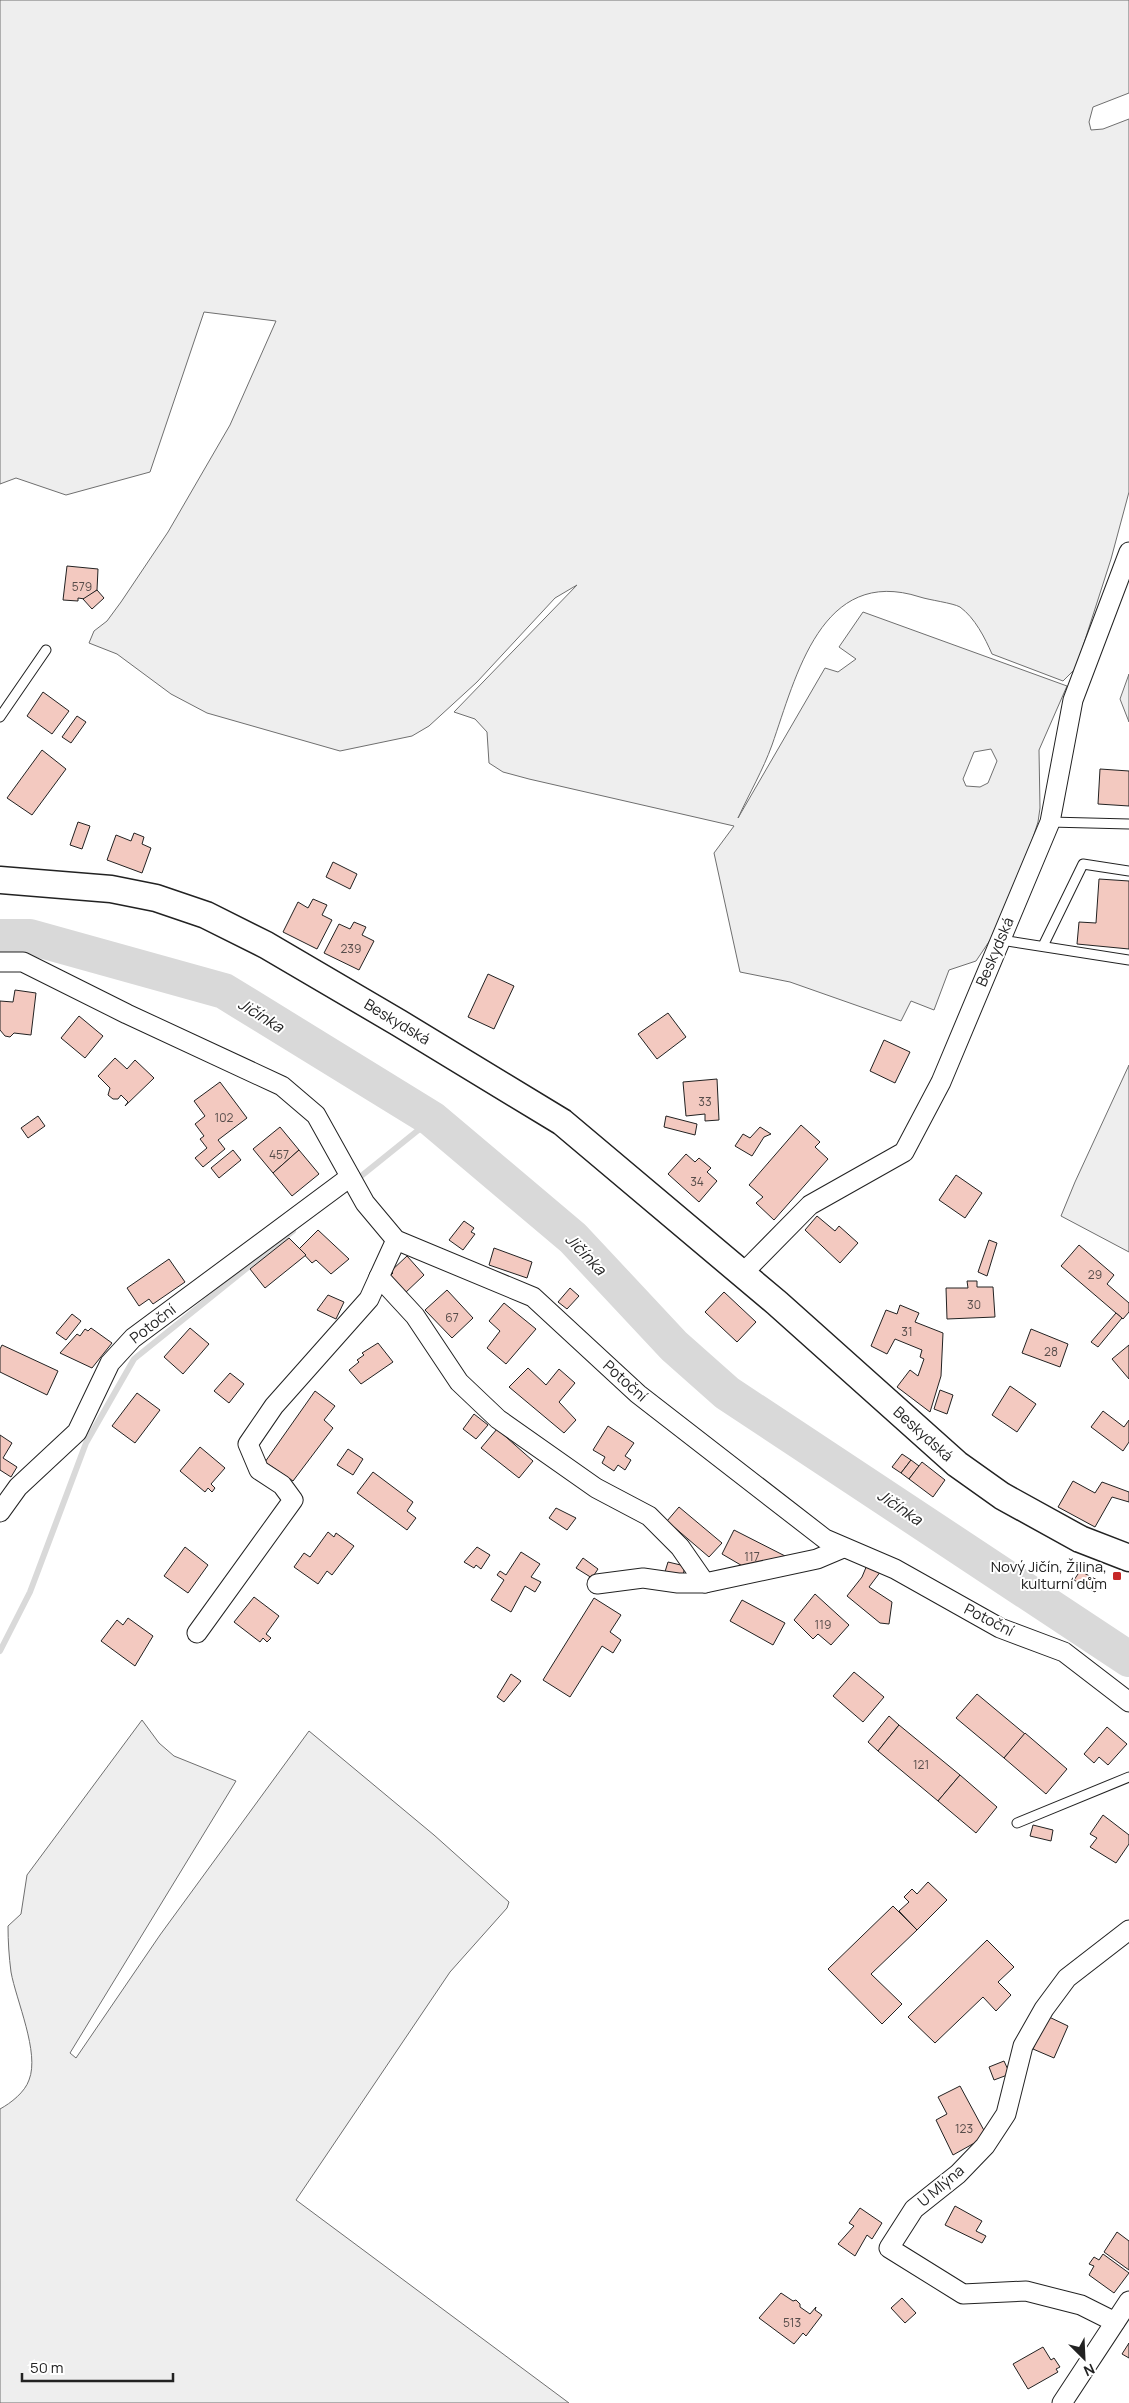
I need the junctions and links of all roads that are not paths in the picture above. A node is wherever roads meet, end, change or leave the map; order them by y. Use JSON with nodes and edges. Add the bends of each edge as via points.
{"nodes":[{"id":1,"x":1129,"y":552,"type":"edge"},
{"id":2,"x":46,"y":650,"type":"dead end"},
{"id":3,"x":0,"y":717,"type":"edge"},
{"id":4,"x":1050,"y":822,"type":"junction"},
{"id":5,"x":1129,"y":824,"type":"edge"},
{"id":6,"x":1129,"y":871,"type":"edge"},
{"id":7,"x":0,"y":880,"type":"edge"},
{"id":8,"x":1001,"y":940,"type":"junction"},
{"id":9,"x":1044,"y":946,"type":"junction"},
{"id":10,"x":1129,"y":960,"type":"edge"},
{"id":11,"x":0,"y":962,"type":"edge"},
{"id":12,"x":350,"y":1177,"type":"junction"},
{"id":13,"x":396,"y":1240,"type":"junction"},
{"id":14,"x":742,"y":1274,"type":"junction"},
{"id":15,"x":379,"y":1277,"type":"junction"},
{"id":16,"x":0,"y":1512,"type":"edge"},
{"id":17,"x":843,"y":1548,"type":"junction"},
{"id":18,"x":1129,"y":1558,"type":"edge"},
{"id":19,"x":705,"y":1583,"type":"junction"},
{"id":20,"x":597,"y":1584,"type":"dead end"},
{"id":21,"x":197,"y":1633,"type":"dead end"},
{"id":22,"x":1129,"y":1702,"type":"edge"},
{"id":23,"x":1129,"y":1777,"type":"edge"},
{"id":24,"x":1017,"y":1823,"type":"dead end"},
{"id":25,"x":1129,"y":1930,"type":"edge"},
{"id":26,"x":1129,"y":2301,"type":"edge"},
{"id":27,"x":1115,"y":2322,"type":"junction"},
{"id":28,"x":1062,"y":2403,"type":"edge"}],
"edges":[{"from":1,"to":4,"type":"street","name":"Beskydská","via":[[1073,700]]},
{"from":2,"to":3,"type":"lane"},
{"from":4,"to":5,"type":"lane"},
{"from":4,"to":8,"type":"street","name":"Beskydská"},
{"from":6,"to":9,"type":"lane","via":[[1083,864]]},
{"from":7,"to":14,"type":"street","name":"Beskydská","via":[[112,889],[156,898],[206,915],[266,945],[562,1122]]},
{"from":8,"to":9,"type":"lane"},
{"from":8,"to":14,"type":"street","name":"Beskydská","via":[[941,1082],[904,1152],[810,1205]]},
{"from":9,"to":10,"type":"lane"},
{"from":11,"to":12,"type":"street","name":"Potoční","via":[[23,962],[282,1086],[316,1115]]},
{"from":12,"to":13,"type":"street","name":"Potoční","via":[[365,1203]]},
{"from":12,"to":16,"type":"street","name":"Potoční","via":[[133,1338],[110,1362],[77,1432],[18,1487]]},
{"from":13,"to":15,"type":"street"},
{"from":13,"to":17,"type":"street","name":"Potoční","via":[[533,1297],[638,1394],[825,1539]]},
{"from":14,"to":18,"type":"street","name":"Beskydská","via":[[957,1464],[1002,1496],[1080,1539]]},
{"from":15,"to":19,"type":"street","via":[[415,1316],[459,1382],[498,1419],[596,1488],[649,1516],[680,1547]]},
{"from":15,"to":21,"type":"street","via":[[369,1299],[274,1406],[248,1444],[259,1470],[282,1485],[294,1500]]},
{"from":17,"to":19,"type":"street","via":[[817,1559]]},
{"from":17,"to":22,"type":"street","name":"Potoční","via":[[895,1569],[1000,1628],[1064,1652]]},
{"from":19,"to":20,"type":"street","via":[[643,1578]]},
{"from":23,"to":24,"type":"lane"},
{"from":25,"to":27,"type":"street","name":"U Mlýna","via":[[1067,1978],[1023,2046],[1006,2114],[1001,2122],[985,2146],[958,2174],[914,2209],[889,2248],[963,2294],[1026,2291],[1081,2306]]},
{"from":26,"to":27,"type":"street"},
{"from":27,"to":28,"type":"street"}]}
